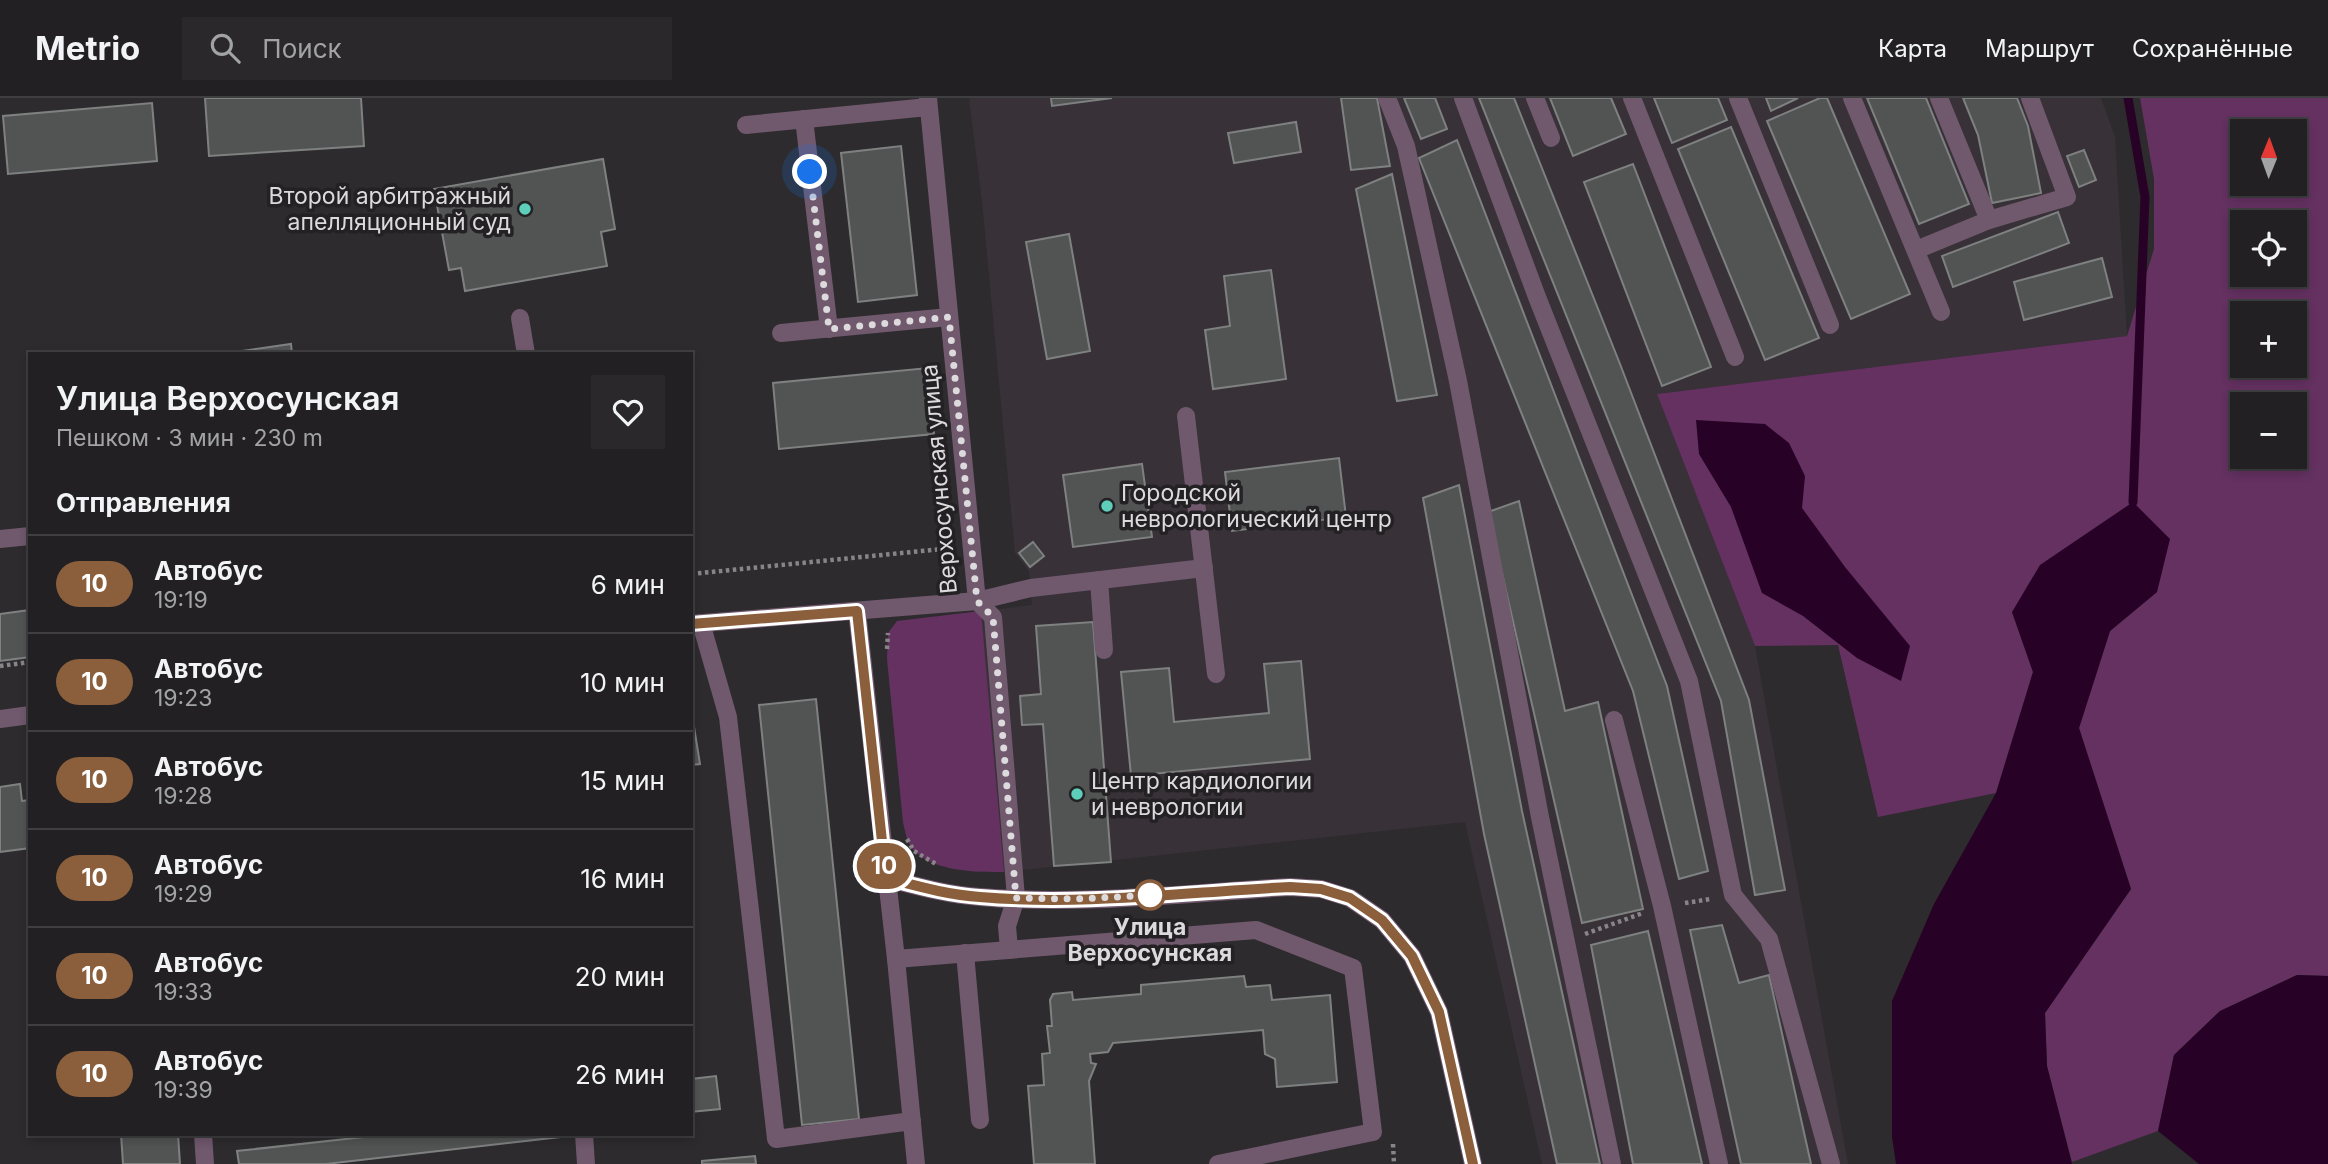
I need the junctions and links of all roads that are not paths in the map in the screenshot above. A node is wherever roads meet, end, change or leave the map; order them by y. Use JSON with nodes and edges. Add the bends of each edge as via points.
{"nodes":[{"id":1,"x":1387,"y":98,"type":"edge"},
{"id":2,"x":1463,"y":98,"type":"edge"},
{"id":3,"x":1535,"y":98,"type":"edge"},
{"id":4,"x":1632,"y":98,"type":"edge"},
{"id":5,"x":1738,"y":98,"type":"edge"},
{"id":6,"x":1852,"y":98,"type":"edge"},
{"id":7,"x":1939,"y":98,"type":"edge"},
{"id":8,"x":2029,"y":98,"type":"edge"},
{"id":9,"x":928,"y":103,"type":"edge"},
{"id":10,"x":804,"y":119,"type":"junction"},
{"id":11,"x":746,"y":125,"type":"dead end"},
{"id":12,"x":1551,"y":138,"type":"dead end"},
{"id":13,"x":1989,"y":220,"type":"junction"},
{"id":14,"x":1916,"y":250,"type":"junction"},
{"id":15,"x":1941,"y":312,"type":"dead end"},
{"id":16,"x":949,"y":317,"type":"junction"},
{"id":17,"x":520,"y":318,"type":"dead end"},
{"id":18,"x":1830,"y":326,"type":"dead end"},
{"id":19,"x":829,"y":329,"type":"junction"},
{"id":20,"x":781,"y":333,"type":"dead end"},
{"id":21,"x":526,"y":352,"type":"edge"},
{"id":22,"x":1735,"y":357,"type":"dead end"},
{"id":23,"x":1186,"y":416,"type":"dead end"},
{"id":24,"x":28,"y":536,"type":"edge"},
{"id":25,"x":0,"y":539,"type":"edge"},
{"id":26,"x":1204,"y":568,"type":"junction"},
{"id":27,"x":1099,"y":580,"type":"junction"},
{"id":28,"x":977,"y":601,"type":"junction"},
{"id":29,"x":857,"y":611,"type":"junction"},
{"id":30,"x":696,"y":624,"type":"edge"},
{"id":31,"x":1104,"y":650,"type":"dead end"},
{"id":32,"x":1216,"y":674,"type":"dead end"},
{"id":33,"x":28,"y":715,"type":"edge"},
{"id":34,"x":0,"y":719,"type":"edge"},
{"id":35,"x":1615,"y":720,"type":"dead end"},
{"id":36,"x":886,"y":878,"type":"junction"},
{"id":37,"x":1016,"y":898,"type":"junction"},
{"id":38,"x":1009,"y":950,"type":"junction"},
{"id":39,"x":965,"y":953,"type":"junction"},
{"id":40,"x":896,"y":959,"type":"junction"},
{"id":41,"x":980,"y":1120,"type":"dead end"},
{"id":42,"x":912,"y":1121,"type":"junction"},
{"id":43,"x":203,"y":1136,"type":"edge"},
{"id":44,"x":584,"y":1136,"type":"edge"},
{"id":45,"x":205,"y":1164,"type":"edge"},
{"id":46,"x":586,"y":1164,"type":"edge"},
{"id":47,"x":916,"y":1164,"type":"edge"},
{"id":48,"x":1218,"y":1164,"type":"edge"},
{"id":49,"x":1473,"y":1164,"type":"edge"},
{"id":50,"x":1612,"y":1164,"type":"edge"},
{"id":51,"x":1719,"y":1164,"type":"edge"},
{"id":52,"x":1831,"y":1164,"type":"edge"}],
"edges":[{"from":1,"to":50,"type":"street","via":[[1406,146],[1458,381],[1540,817]]},
{"from":2,"to":52,"type":"street","via":[[1689,681],[1733,895],[1769,939]]},
{"from":3,"to":12,"type":"street"},
{"from":4,"to":22,"type":"street"},
{"from":5,"to":18,"type":"street"},
{"from":6,"to":14,"type":"street"},
{"from":7,"to":13,"type":"street"},
{"from":8,"to":13,"type":"street","via":[[2067,197]]},
{"from":9,"to":10,"type":"street"},
{"from":9,"to":16,"type":"street","name":"Верхосунская улица"},
{"from":10,"to":11,"type":"street"},
{"from":10,"to":19,"type":"street"},
{"from":13,"to":14,"type":"street"},
{"from":14,"to":15,"type":"street"},
{"from":16,"to":19,"type":"street"},
{"from":16,"to":28,"type":"street","name":"Верхосунская улица"},
{"from":17,"to":21,"type":"street"},
{"from":19,"to":20,"type":"street"},
{"from":23,"to":26,"type":"street"},
{"from":24,"to":25,"type":"street"},
{"from":26,"to":27,"type":"street"},
{"from":26,"to":32,"type":"street"},
{"from":27,"to":28,"type":"street","via":[[1031,588]]},
{"from":27,"to":31,"type":"street"},
{"from":28,"to":29,"type":"street","name":"Верхосунская улица"},
{"from":28,"to":37,"type":"street","via":[[993,617]]},
{"from":29,"to":30,"type":"street","name":"Верхосунская улица"},
{"from":29,"to":36,"type":"street"},
{"from":30,"to":42,"type":"street","via":[[728,717],[776,1139]]},
{"from":33,"to":34,"type":"street"},
{"from":35,"to":51,"type":"street"},
{"from":36,"to":37,"type":"street","via":[[950,894]]},
{"from":36,"to":40,"type":"street"},
{"from":37,"to":38,"type":"street","via":[[1007,926]]},
{"from":37,"to":49,"type":"street","via":[[1290,887],[1321,889],[1350,898],[1382,920],[1412,956],[1439,1012]]},
{"from":38,"to":39,"type":"street"},
{"from":38,"to":48,"type":"street","via":[[1256,930],[1353,968],[1373,1132]]},
{"from":39,"to":40,"type":"street"},
{"from":39,"to":41,"type":"street"},
{"from":40,"to":42,"type":"street"},
{"from":42,"to":47,"type":"street"},
{"from":43,"to":45,"type":"street"},
{"from":44,"to":46,"type":"street"}]}
